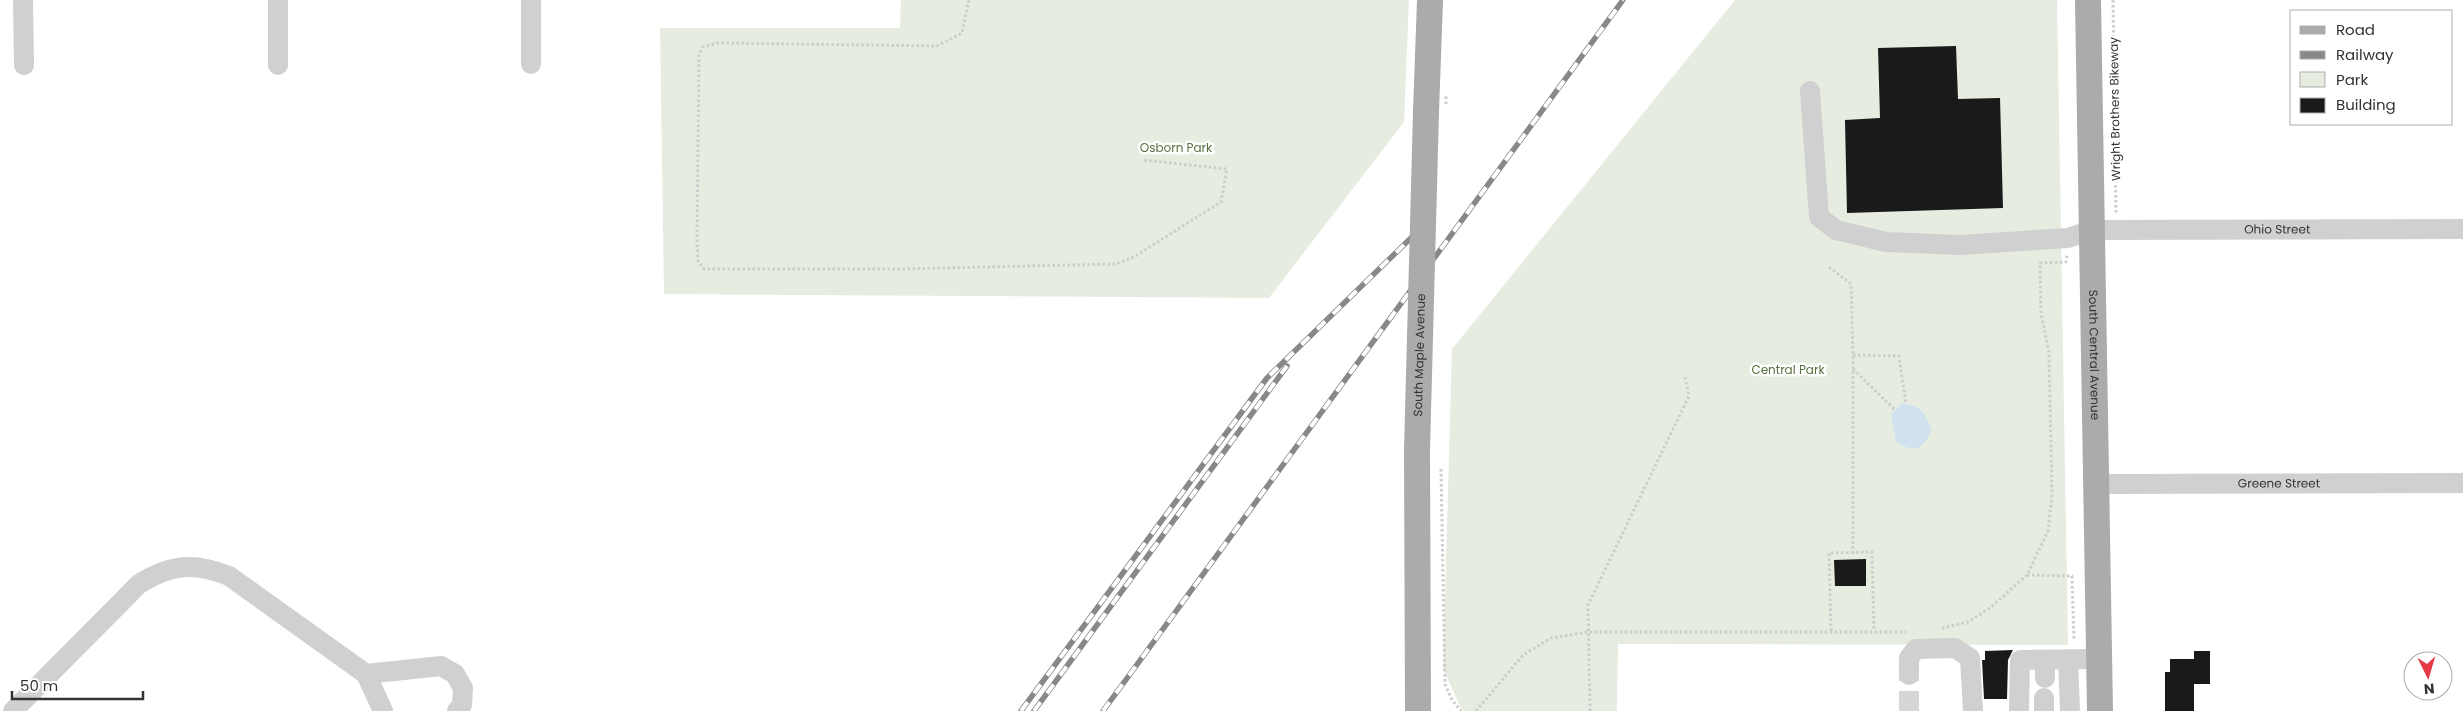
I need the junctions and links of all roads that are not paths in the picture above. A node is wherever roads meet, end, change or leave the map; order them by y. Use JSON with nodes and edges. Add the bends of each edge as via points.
{"nodes":[{"id":1,"x":23,"y":0,"type":"edge"},
{"id":2,"x":278,"y":0,"type":"edge"},
{"id":3,"x":531,"y":0,"type":"edge"},
{"id":4,"x":1430,"y":0,"type":"edge"},
{"id":5,"x":2088,"y":0,"type":"edge"},
{"id":6,"x":531,"y":64,"type":"dead end"},
{"id":7,"x":24,"y":65,"type":"dead end"},
{"id":8,"x":278,"y":66,"type":"dead end"},
{"id":9,"x":1810,"y":91,"type":"dead end"},
{"id":10,"x":2102,"y":221,"type":"junction"},
{"id":11,"x":2463,"y":229,"type":"edge"},
{"id":12,"x":2463,"y":483,"type":"edge"},
{"id":13,"x":2095,"y":484,"type":"junction"},
{"id":14,"x":2099,"y":659,"type":"junction"},
{"id":15,"x":2068,"y":660,"type":"junction"},
{"id":16,"x":366,"y":674,"type":"junction"},
{"id":17,"x":1909,"y":675,"type":"tunnel mouth"},
{"id":18,"x":13,"y":711,"type":"edge"},
{"id":19,"x":383,"y":711,"type":"edge"},
{"id":20,"x":457,"y":711,"type":"edge"},
{"id":21,"x":1418,"y":711,"type":"edge"},
{"id":22,"x":1973,"y":711,"type":"edge"},
{"id":23,"x":2019,"y":711,"type":"edge"},
{"id":24,"x":2070,"y":711,"type":"edge"},
{"id":25,"x":2100,"y":711,"type":"edge"}],
"edges":[{"from":1,"to":7,"type":"street"},
{"from":2,"to":8,"type":"street"},
{"from":3,"to":6,"type":"street"},
{"from":4,"to":21,"type":"main road","name":"South Maple Avenue","bridge":true,"via":[[1417,450]]},
{"from":5,"to":10,"type":"main road","name":"South Central Avenue"},
{"from":9,"to":10,"type":"street","name":"Ohio Street","via":[[1819,217],[1836,230],[1886,242],[1960,245],[2068,238]]},
{"from":10,"to":11,"type":"street","name":"Ohio Street"},
{"from":10,"to":13,"type":"main road","name":"South Central Avenue"},
{"from":12,"to":13,"type":"street","name":"Greene Street"},
{"from":13,"to":14,"type":"main road","name":"South Central Avenue"},
{"from":14,"to":15,"type":"street"},
{"from":14,"to":25,"type":"main road","name":"South Central Avenue"},
{"from":15,"to":23,"type":"street","via":[[2045,669],[2020,660]]},
{"from":15,"to":24,"type":"street"},
{"from":16,"to":18,"type":"street","via":[[229,576],[211,568],[172,568],[139,584]]},
{"from":16,"to":19,"type":"street"},
{"from":16,"to":20,"type":"street","via":[[441,666],[454,674],[463,688],[462,705]]},
{"from":17,"to":22,"type":"street","via":[[1909,658],[1916,649],[1955,648],[1970,658]]}]}
